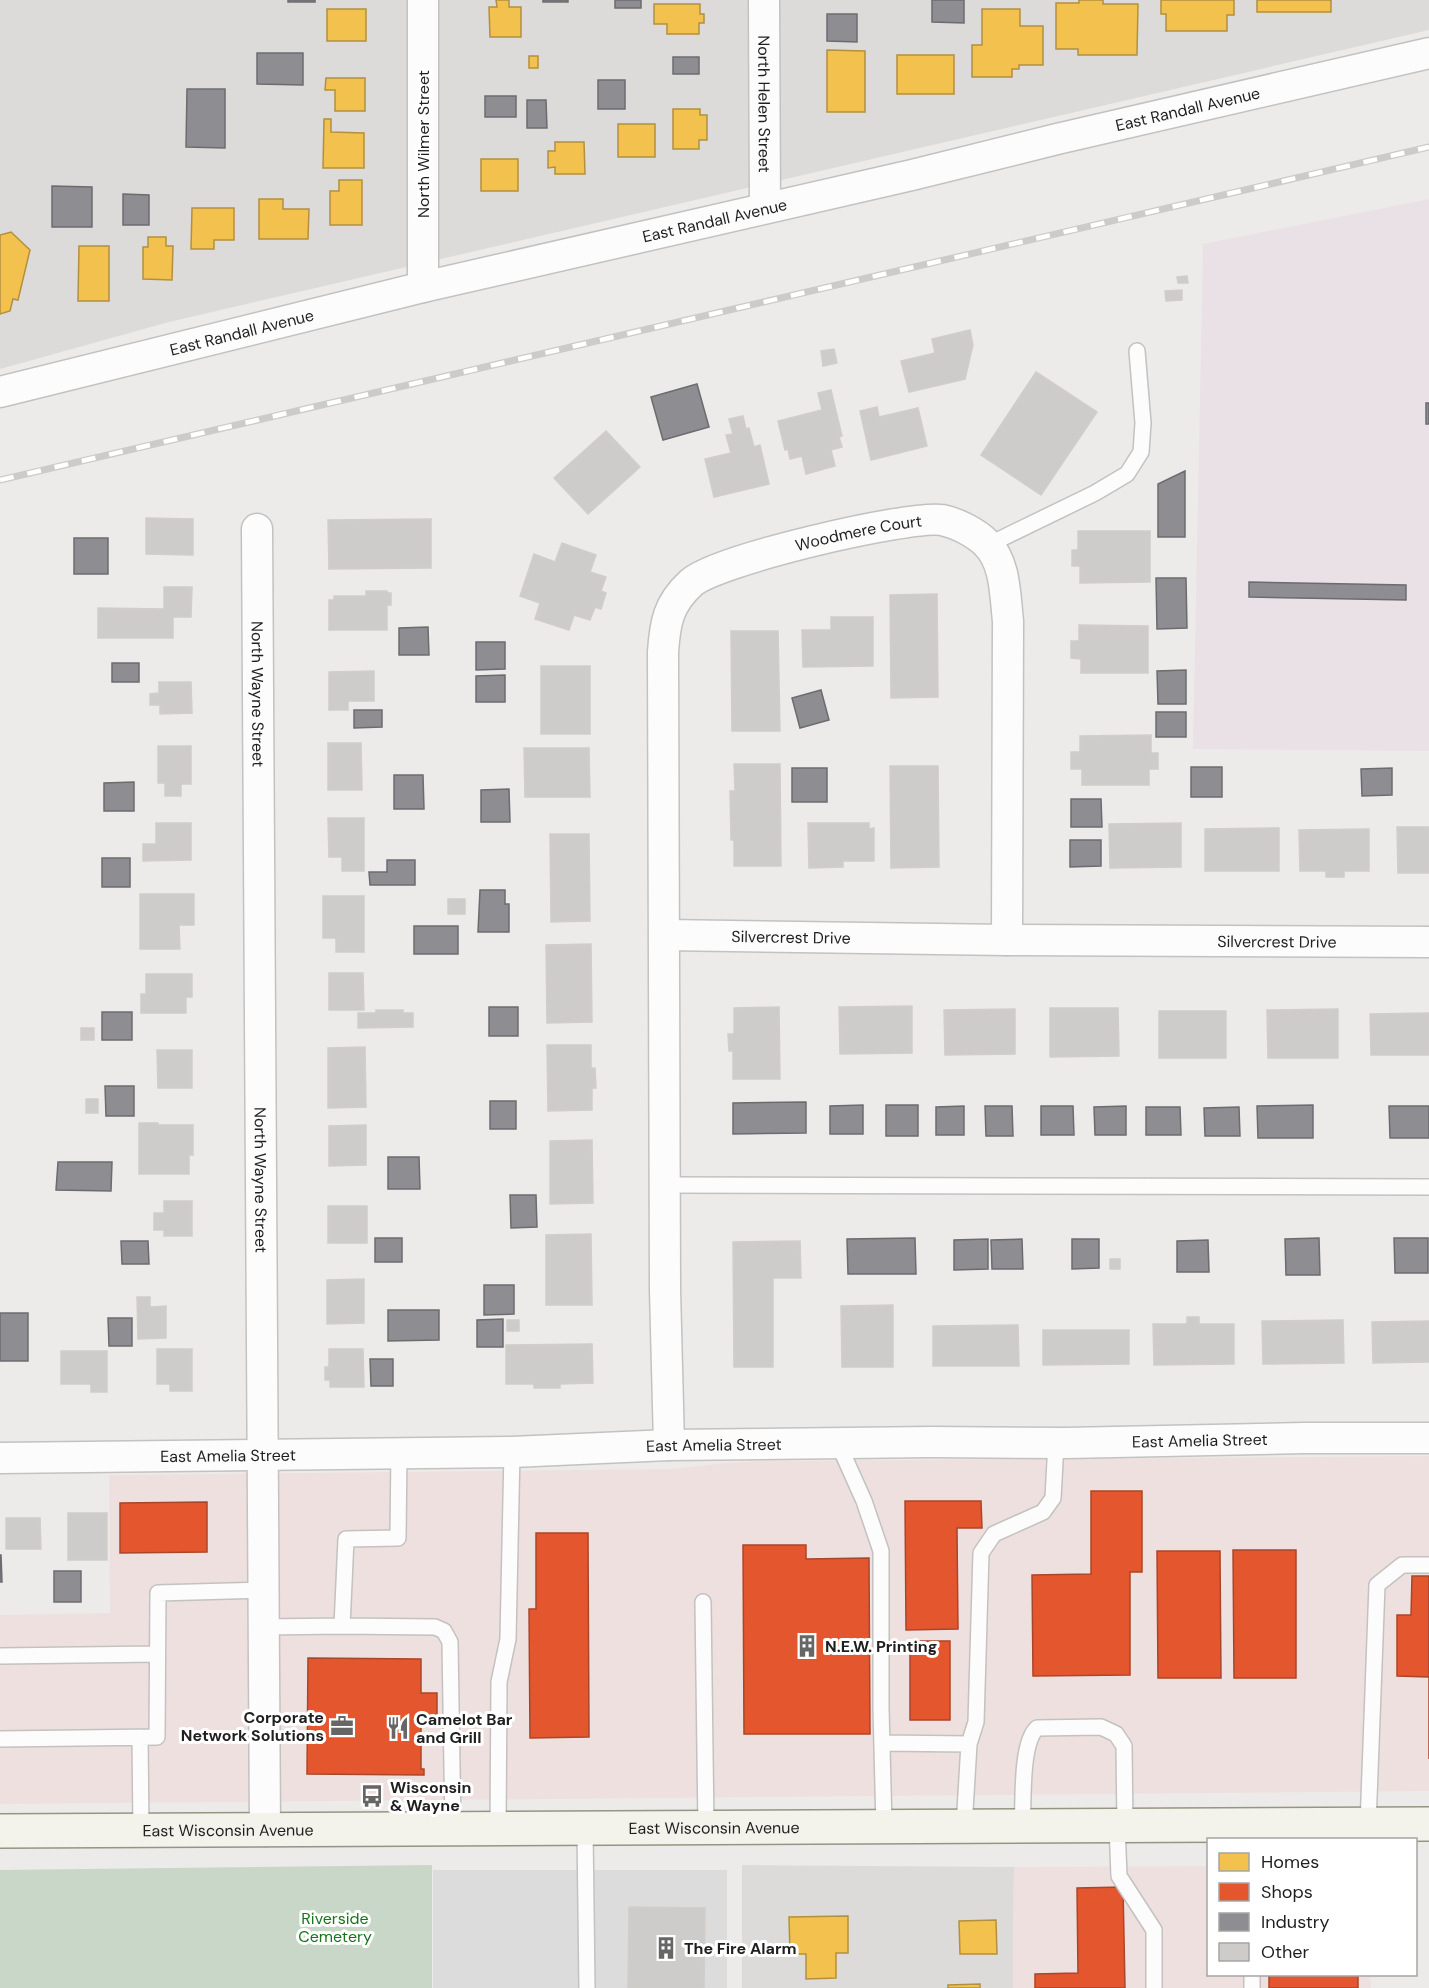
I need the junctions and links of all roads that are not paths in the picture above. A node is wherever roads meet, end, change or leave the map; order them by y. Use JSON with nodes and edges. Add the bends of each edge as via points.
{"nodes":[{"id":1,"x":423,"y":0,"type":"edge"},
{"id":2,"x":764,"y":0,"type":"edge"},
{"id":3,"x":1429,"y":53,"type":"edge"},
{"id":4,"x":765,"y":208,"type":"junction"},
{"id":5,"x":423,"y":287,"type":"junction"},
{"id":6,"x":1137,"y":351,"type":"dead end"},
{"id":7,"x":0,"y":392,"type":"edge"},
{"id":8,"x":257,"y":529,"type":"dead end"},
{"id":9,"x":988,"y":545,"type":"junction"},
{"id":10,"x":665,"y":935,"type":"junction"},
{"id":11,"x":1007,"y":940,"type":"junction"},
{"id":12,"x":1429,"y":942,"type":"edge"},
{"id":13,"x":665,"y":1185,"type":"junction"},
{"id":14,"x":1429,"y":1186,"type":"edge"},
{"id":15,"x":1429,"y":1438,"type":"edge"},
{"id":16,"x":838,"y":1443,"type":"junction"},
{"id":17,"x":1056,"y":1443,"type":"junction"},
{"id":18,"x":669,"y":1445,"type":"junction"},
{"id":19,"x":399,"y":1452,"type":"junction"},
{"id":20,"x":513,"y":1452,"type":"junction"},
{"id":21,"x":264,"y":1455,"type":"junction"},
{"id":22,"x":0,"y":1458,"type":"edge"},
{"id":23,"x":1429,"y":1565,"type":"edge"},
{"id":24,"x":263,"y":1590,"type":"junction"},
{"id":25,"x":703,"y":1602,"type":"dead end"},
{"id":26,"x":342,"y":1626,"type":"junction"},
{"id":27,"x":263,"y":1628,"type":"junction"},
{"id":28,"x":158,"y":1654,"type":"junction"},
{"id":29,"x":0,"y":1656,"type":"edge"},
{"id":30,"x":140,"y":1737,"type":"junction"},
{"id":31,"x":0,"y":1739,"type":"edge"},
{"id":32,"x":882,"y":1743,"type":"junction"},
{"id":33,"x":969,"y":1744,"type":"junction"},
{"id":34,"x":1429,"y":1824,"type":"edge"},
{"id":35,"x":1368,"y":1825,"type":"junction"},
{"id":36,"x":1121,"y":1826,"type":"junction"},
{"id":37,"x":884,"y":1827,"type":"junction"},
{"id":38,"x":964,"y":1827,"type":"junction"},
{"id":39,"x":1022,"y":1827,"type":"junction"},
{"id":40,"x":706,"y":1828,"type":"junction"},
{"id":41,"x":498,"y":1829,"type":"junction"},
{"id":42,"x":585,"y":1829,"type":"junction"},
{"id":43,"x":453,"y":1830,"type":"junction"},
{"id":44,"x":0,"y":1831,"type":"edge"},
{"id":45,"x":141,"y":1831,"type":"junction"},
{"id":46,"x":265,"y":1831,"type":"junction"},
{"id":47,"x":1254,"y":1832,"type":"edge"},
{"id":48,"x":587,"y":1988,"type":"edge"},
{"id":49,"x":1154,"y":1988,"type":"edge"}],
"edges":[{"from":1,"to":5,"type":"street","name":"North Wilmer Street"},
{"from":2,"to":4,"type":"street","name":"North Helen Street"},
{"from":3,"to":4,"type":"street","name":"East Randall Avenue"},
{"from":4,"to":5,"type":"street","name":"East Randall Avenue"},
{"from":5,"to":7,"type":"street","name":"East Randall Avenue"},
{"from":6,"to":9,"type":"lane","via":[[1143,423],[1141,452],[1127,474]]},
{"from":8,"to":21,"type":"street","name":"North Wayne Street"},
{"from":9,"to":10,"type":"street","name":"Woodmere Court","via":[[966,529],[942,520],[887,526],[756,555],[692,581],[675,600],[665,623],[663,652]]},
{"from":9,"to":11,"type":"street","name":"Woodmere Court","via":[[998,560],[1008,621]]},
{"from":10,"to":11,"type":"street","name":"Silvercrest Drive"},
{"from":10,"to":13,"type":"street"},
{"from":11,"to":12,"type":"street","name":"Silvercrest Drive"},
{"from":13,"to":14,"type":"lane"},
{"from":13,"to":18,"type":"street"},
{"from":15,"to":17,"type":"street","name":"East Amelia Street"},
{"from":16,"to":17,"type":"street","name":"East Amelia Street"},
{"from":16,"to":18,"type":"street","name":"East Amelia Street"},
{"from":16,"to":32,"type":"lane","via":[[881,1551]]},
{"from":17,"to":33,"type":"lane","via":[[1053,1498],[1043,1512],[994,1534],[981,1553],[976,1722]]},
{"from":18,"to":20,"type":"street","name":"East Amelia Street"},
{"from":19,"to":20,"type":"street","name":"East Amelia Street"},
{"from":19,"to":21,"type":"street","name":"East Amelia Street"},
{"from":19,"to":26,"type":"lane","via":[[398,1538],[346,1539]]},
{"from":20,"to":41,"type":"lane","via":[[508,1639],[499,1682]]},
{"from":21,"to":22,"type":"street","name":"East Amelia Street"},
{"from":21,"to":24,"type":"street","name":"North Wayne Street"},
{"from":23,"to":35,"type":"lane","via":[[1402,1565],[1377,1585]]},
{"from":24,"to":27,"type":"street","name":"North Wayne Street"},
{"from":24,"to":28,"type":"lane","via":[[158,1593]]},
{"from":25,"to":40,"type":"lane"},
{"from":26,"to":27,"type":"lane"},
{"from":26,"to":43,"type":"lane","via":[[435,1627],[444,1631],[450,1642]]},
{"from":27,"to":46,"type":"street","name":"North Wayne Street"},
{"from":28,"to":29,"type":"lane"},
{"from":28,"to":30,"type":"lane","via":[[157,1737]]},
{"from":30,"to":31,"type":"lane"},
{"from":30,"to":45,"type":"lane"},
{"from":32,"to":33,"type":"lane"},
{"from":32,"to":37,"type":"lane"},
{"from":33,"to":38,"type":"lane"},
{"from":34,"to":35,"type":"main road","name":"East Wisconsin Avenue"},
{"from":35,"to":47,"type":"main road","name":"East Wisconsin Avenue"},
{"from":36,"to":39,"type":"main road","name":"East Wisconsin Avenue"},
{"from":36,"to":39,"type":"lane","via":[[1124,1746],[1116,1734],[1101,1727],[1037,1728],[1032,1733],[1026,1747]]},
{"from":36,"to":47,"type":"main road","name":"East Wisconsin Avenue"},
{"from":36,"to":49,"type":"lane","via":[[1119,1876],[1154,1930]]},
{"from":37,"to":38,"type":"main road","name":"East Wisconsin Avenue"},
{"from":37,"to":40,"type":"main road","name":"East Wisconsin Avenue"},
{"from":38,"to":39,"type":"main road","name":"East Wisconsin Avenue"},
{"from":40,"to":42,"type":"main road","name":"East Wisconsin Avenue"},
{"from":41,"to":42,"type":"main road","name":"East Wisconsin Avenue"},
{"from":41,"to":43,"type":"main road","name":"East Wisconsin Avenue"},
{"from":42,"to":48,"type":"lane"},
{"from":43,"to":46,"type":"main road","name":"East Wisconsin Avenue"},
{"from":44,"to":45,"type":"main road","name":"East Wisconsin Avenue"},
{"from":45,"to":46,"type":"main road","name":"East Wisconsin Avenue"}]}
